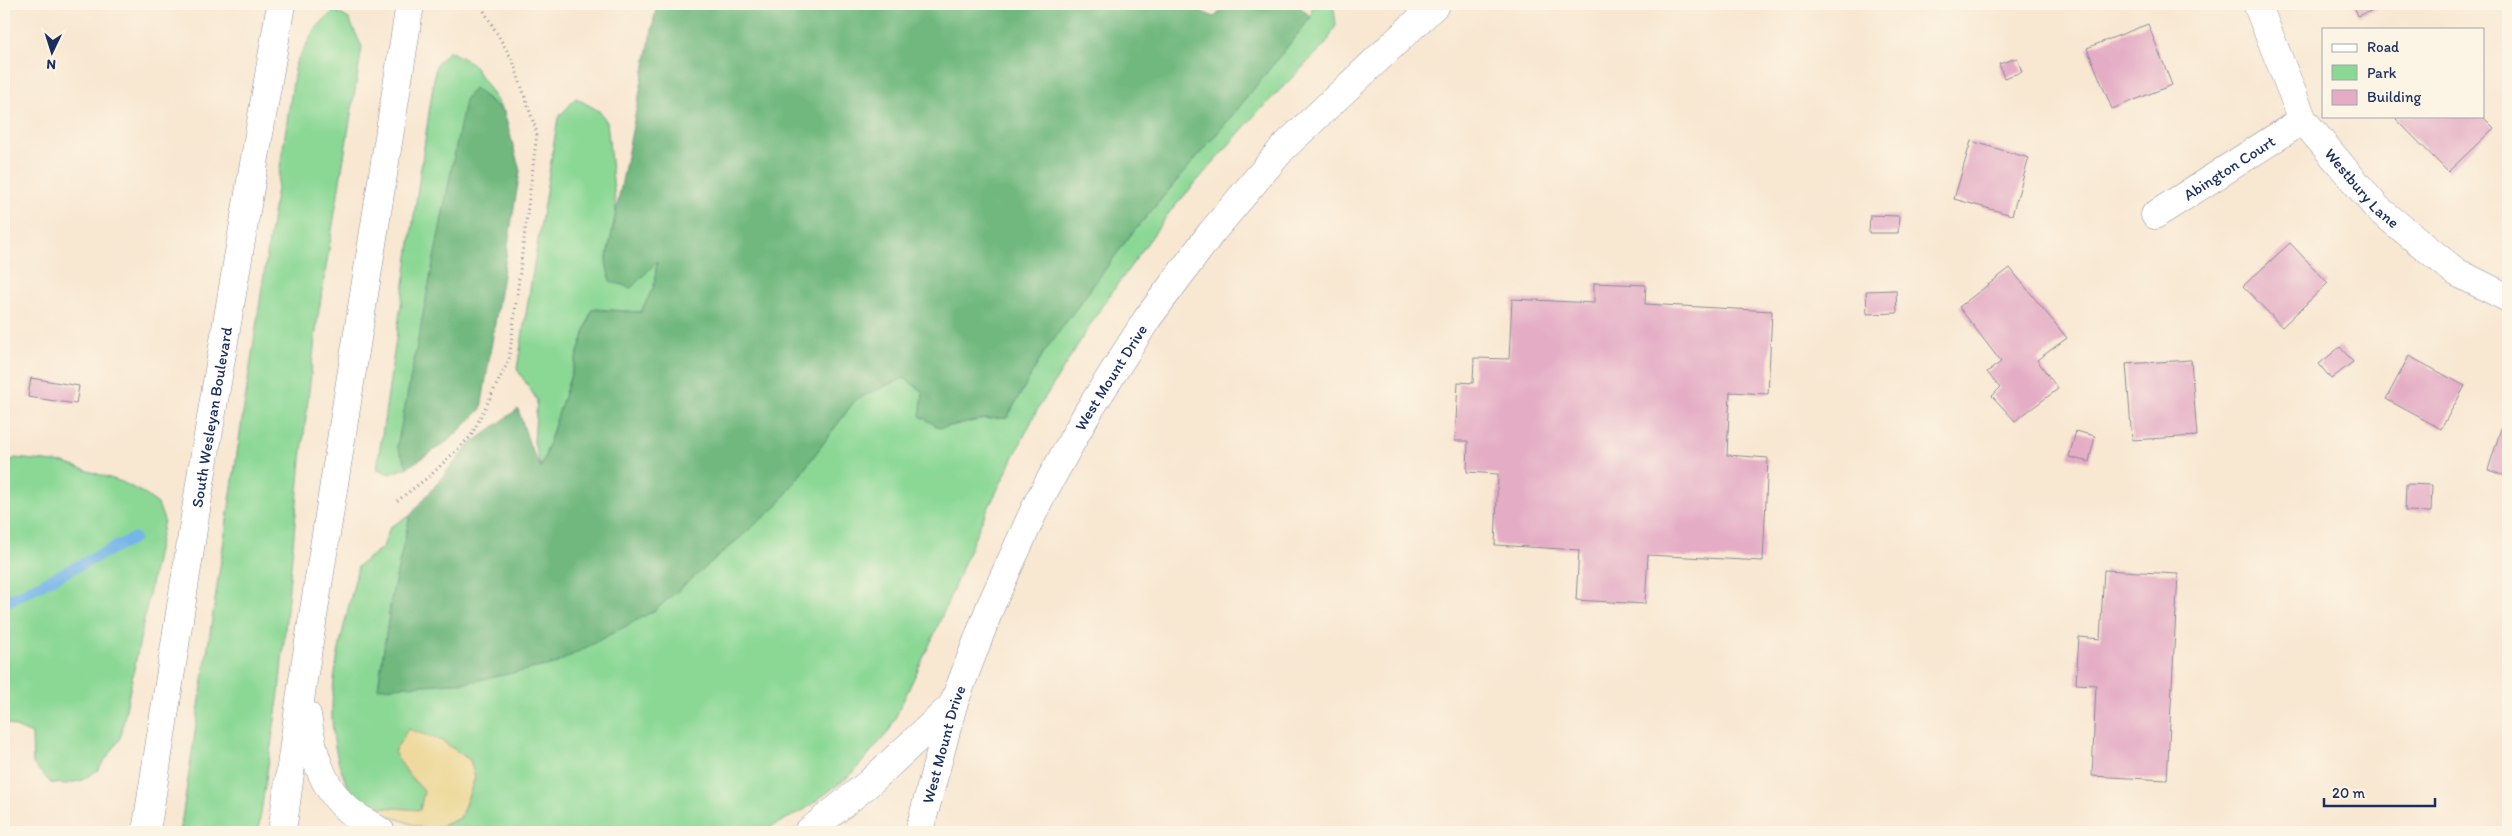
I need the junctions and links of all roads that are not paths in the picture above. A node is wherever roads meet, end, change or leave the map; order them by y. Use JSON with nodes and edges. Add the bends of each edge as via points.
{"nodes":[{"id":1,"x":281,"y":4,"type":"edge"},
{"id":2,"x":410,"y":4,"type":"edge"},
{"id":3,"x":1436,"y":4,"type":"edge"},
{"id":4,"x":2257,"y":4,"type":"edge"},
{"id":5,"x":2303,"y":120,"type":"junction"},
{"id":6,"x":2155,"y":215,"type":"dead end"},
{"id":7,"x":2508,"y":298,"type":"edge"},
{"id":8,"x":302,"y":686,"type":"junction"},
{"id":9,"x":953,"y":705,"type":"junction"},
{"id":10,"x":146,"y":832,"type":"edge"},
{"id":11,"x":282,"y":832,"type":"edge"},
{"id":12,"x":381,"y":832,"type":"edge"},
{"id":13,"x":808,"y":832,"type":"edge"},
{"id":14,"x":919,"y":832,"type":"edge"}],
"edges":[{"from":1,"to":10,"type":"main road","name":"South Wesleyan Boulevard"},
{"from":2,"to":8,"type":"main road"},
{"from":3,"to":9,"type":"main road","name":"West Mount Drive","via":[[1283,148],[1210,233],[1147,319],[1088,412],[1039,500],[991,605]]},
{"from":4,"to":5,"type":"main road","name":"Westbury Lane"},
{"from":5,"to":6,"type":"main road","name":"Abington Court"},
{"from":5,"to":7,"type":"main road","name":"Westbury Lane","via":[[2377,208],[2456,272]]},
{"from":8,"to":11,"type":"main road"},
{"from":8,"to":12,"type":"main road","via":[[312,749],[326,784],[348,809]]},
{"from":9,"to":13,"type":"main road","via":[[868,784]]},
{"from":9,"to":14,"type":"main road","name":"West Mount Drive"}]}
